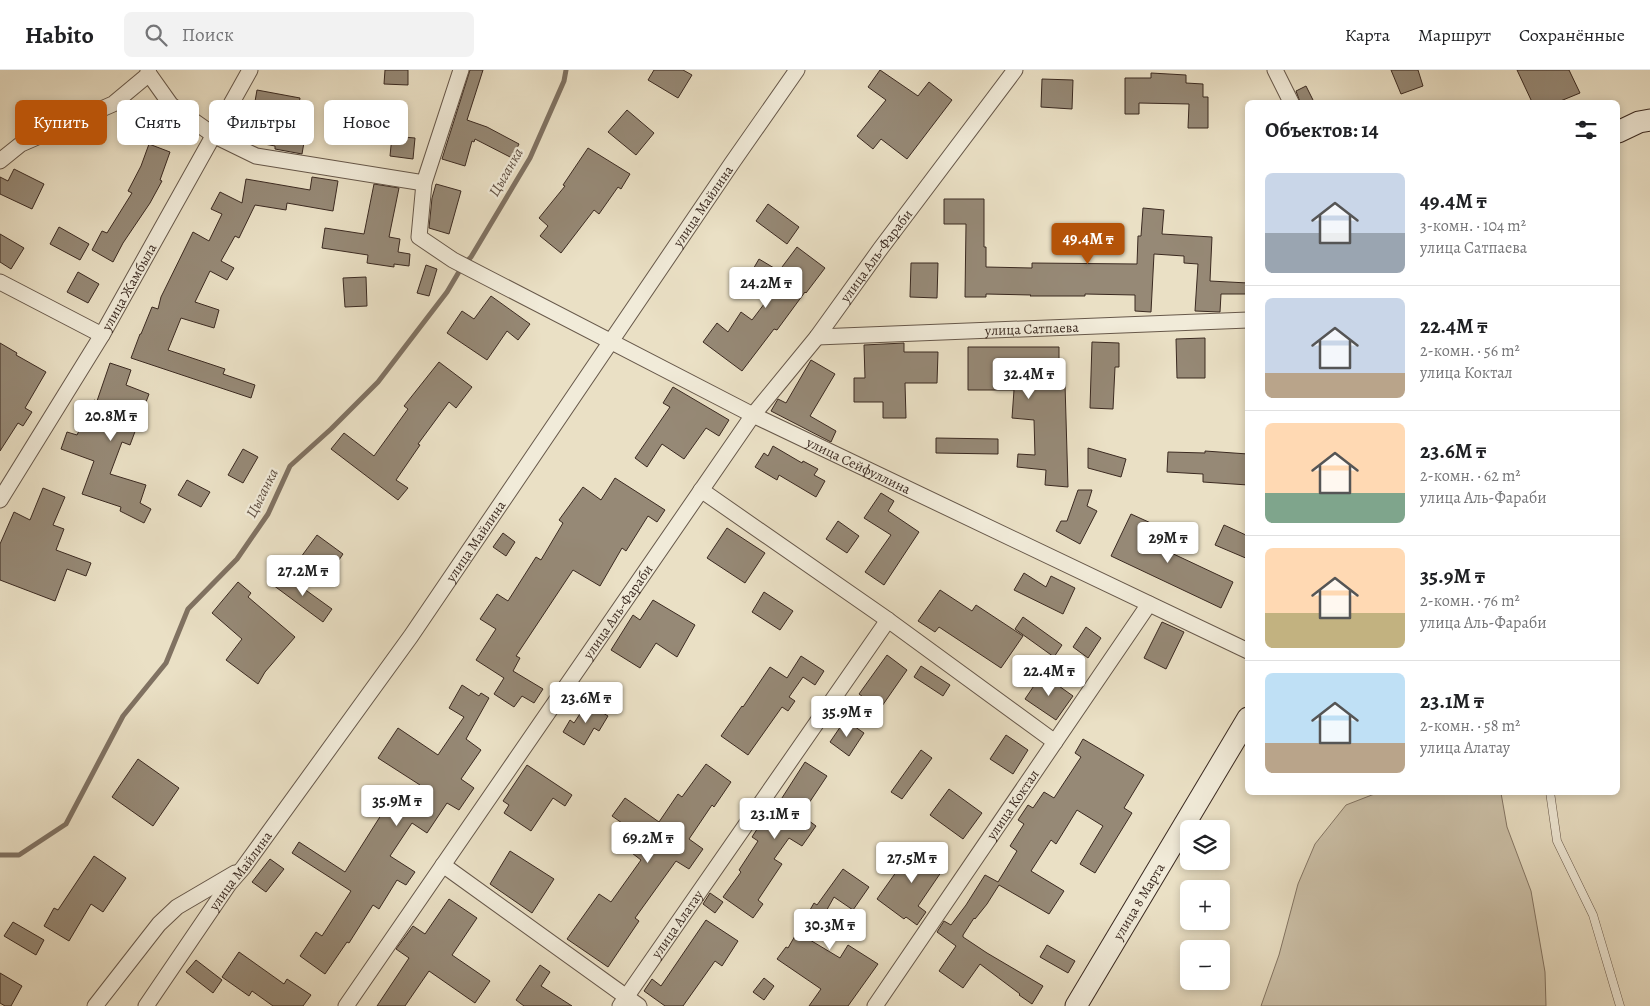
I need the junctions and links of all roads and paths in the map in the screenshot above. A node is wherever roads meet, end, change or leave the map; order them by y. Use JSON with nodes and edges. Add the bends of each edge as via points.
{"nodes":[{"id":1,"x":250,"y":70,"type":"edge"},
{"id":2,"x":460,"y":70,"type":"edge"},
{"id":3,"x":797,"y":70,"type":"edge"},
{"id":4,"x":1015,"y":70,"type":"edge"},
{"id":5,"x":1275,"y":70,"type":"edge"},
{"id":6,"x":148,"y":72,"type":"edge"},
{"id":7,"x":234,"y":100,"type":"edge"},
{"id":8,"x":1290,"y":100,"type":"edge"},
{"id":9,"x":1650,"y":120,"type":"edge"},
{"id":10,"x":1620,"y":131,"type":"edge"},
{"id":11,"x":209,"y":132,"type":"edge"},
{"id":12,"x":210,"y":145,"type":"edge"},
{"id":13,"x":233,"y":145,"type":"edge"},
{"id":14,"x":0,"y":161,"type":"edge"},
{"id":15,"x":424,"y":183,"type":"junction"},
{"id":16,"x":0,"y":282,"type":"edge"},
{"id":17,"x":1245,"y":320,"type":"edge"},
{"id":18,"x":102,"y":335,"type":"junction"},
{"id":19,"x":817,"y":337,"type":"junction"},
{"id":20,"x":610,"y":342,"type":"junction"},
{"id":21,"x":753,"y":415,"type":"junction"},
{"id":22,"x":701,"y":490,"type":"junction"},
{"id":23,"x":0,"y":500,"type":"edge"},
{"id":24,"x":1149,"y":604,"type":"junction"},
{"id":25,"x":888,"y":620,"type":"junction"},
{"id":26,"x":1245,"y":650,"type":"edge"},
{"id":27,"x":1245,"y":723,"type":"edge"},
{"id":28,"x":1055,"y":742,"type":"junction"},
{"id":29,"x":1550,"y":795,"type":"edge"},
{"id":30,"x":443,"y":865,"type":"junction"},
{"id":31,"x":243,"y":868,"type":"junction"},
{"id":32,"x":623,"y":1001,"type":"edge"},
{"id":33,"x":95,"y":1006,"type":"edge"},
{"id":34,"x":146,"y":1006,"type":"edge"},
{"id":35,"x":346,"y":1006,"type":"edge"},
{"id":36,"x":639,"y":1006,"type":"edge"},
{"id":37,"x":875,"y":1006,"type":"edge"},
{"id":38,"x":1076,"y":1006,"type":"edge"},
{"id":39,"x":1620,"y":1006,"type":"edge"}],
"edges":[{"from":1,"to":7,"type":"street","name":"улица Жамбыла"},
{"from":2,"to":15,"type":"street"},
{"from":3,"to":20,"type":"street","name":"улица Майлина"},
{"from":4,"to":19,"type":"street","name":"улица Аль-Фараби"},
{"from":5,"to":8,"type":"street"},
{"from":6,"to":11,"type":"street","via":[[170,105]]},
{"from":6,"to":14,"type":"street","via":[[113,104],[21,144]]},
{"from":9,"to":10,"type":"street"},
{"from":12,"to":18,"type":"street","name":"улица Жамбыла"},
{"from":13,"to":15,"type":"street","via":[[256,156]]},
{"from":15,"to":20,"type":"street","name":"улица Сейфуллина","via":[[419,237],[453,260]]},
{"from":16,"to":18,"type":"street"},
{"from":17,"to":19,"type":"street","name":"улица Сатпаева"},
{"from":18,"to":23,"type":"street","name":"улица Жамбыла"},
{"from":19,"to":21,"type":"street","name":"улица Аль-Фараби"},
{"from":20,"to":21,"type":"street","name":"улица Сейфуллина"},
{"from":20,"to":31,"type":"street","name":"улица Майлина","via":[[411,636]]},
{"from":21,"to":22,"type":"street","name":"улица Аль-Фараби"},
{"from":21,"to":24,"type":"street","name":"улица Сейфуллина"},
{"from":22,"to":25,"type":"street"},
{"from":22,"to":30,"type":"street","name":"улица Аль-Фараби"},
{"from":24,"to":26,"type":"street","name":"улица Сейфуллина"},
{"from":24,"to":28,"type":"street","name":"улица Коктал"},
{"from":25,"to":28,"type":"street"},
{"from":25,"to":32,"type":"street","name":"улица Алатау"},
{"from":27,"to":38,"type":"street","name":"улица 8 Марта"},
{"from":28,"to":37,"type":"street","name":"улица Коктал"},
{"from":29,"to":39,"type":"lane","via":[[1557,841],[1593,915]]},
{"from":30,"to":32,"type":"street"},
{"from":30,"to":35,"type":"street","name":"улица Аль-Фараби"},
{"from":31,"to":33,"type":"street","via":[[177,907],[165,918]]},
{"from":31,"to":34,"type":"street","name":"улица Майлина"},
{"from":32,"to":36,"type":"street"}]}
